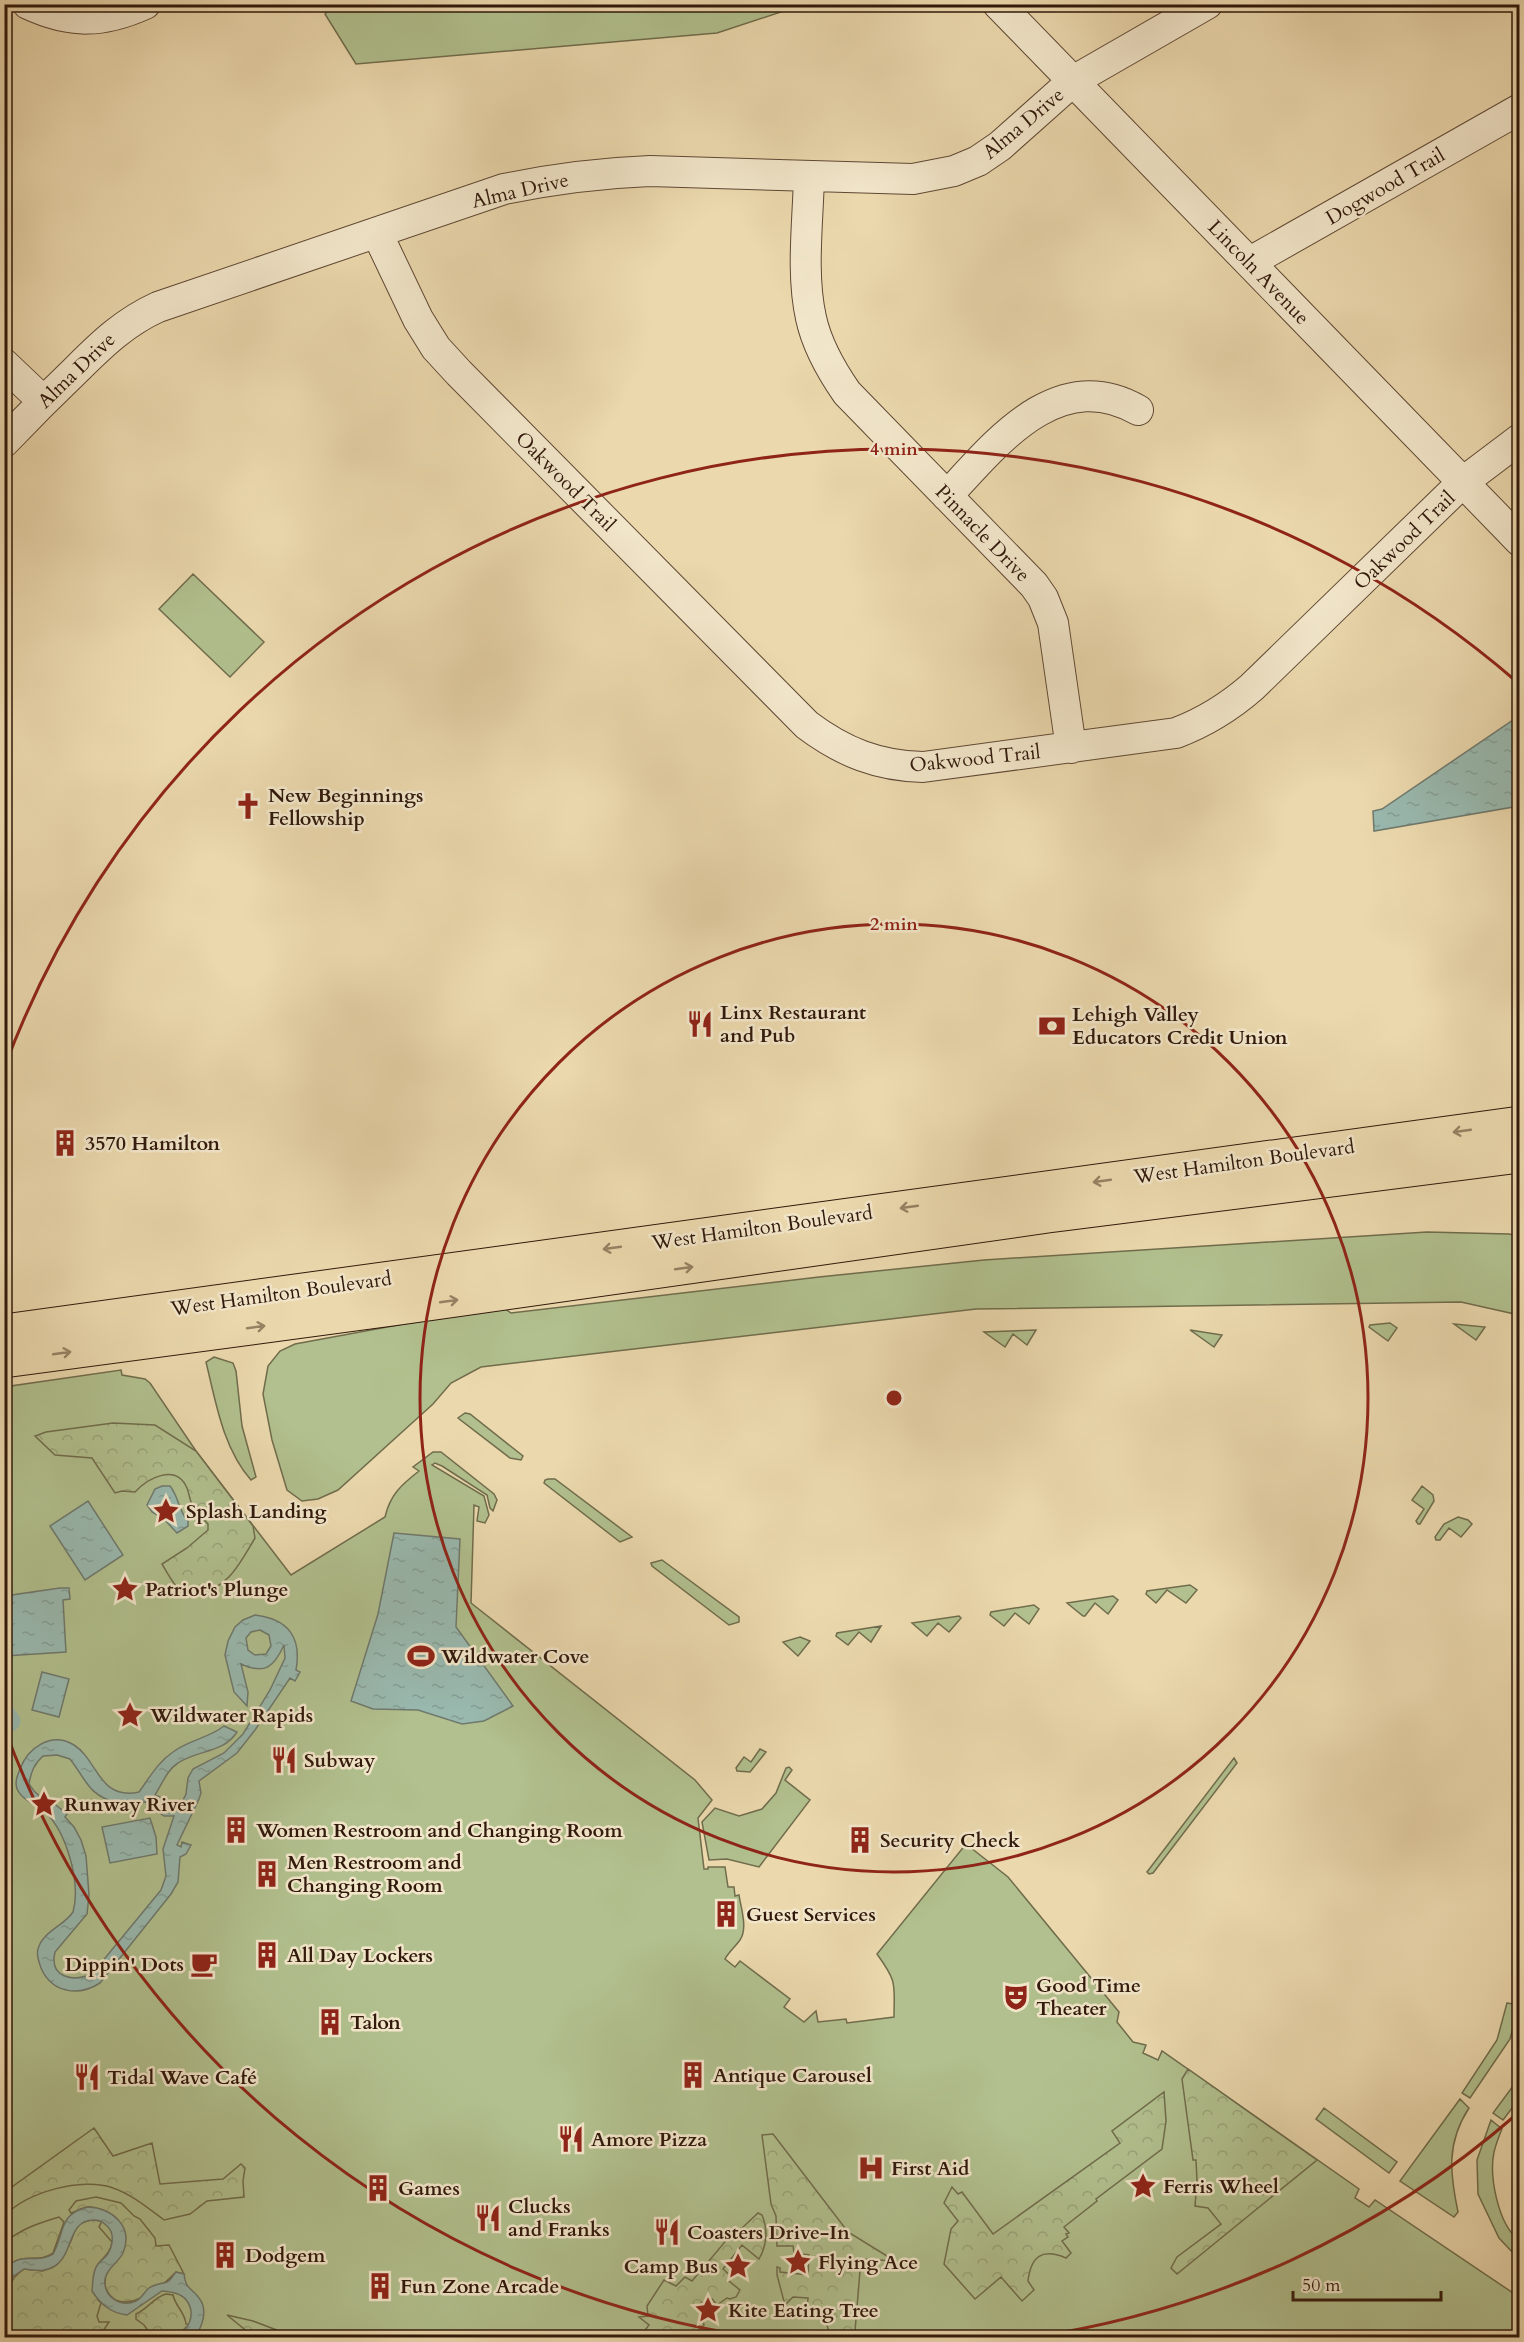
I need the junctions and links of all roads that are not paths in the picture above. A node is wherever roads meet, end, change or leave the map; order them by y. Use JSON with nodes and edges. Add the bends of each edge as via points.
{"nodes":[{"id":1,"x":28,"y":4,"type":"edge"},
{"id":2,"x":145,"y":4,"type":"edge"},
{"id":3,"x":998,"y":4,"type":"edge"},
{"id":4,"x":1208,"y":4,"type":"edge"},
{"id":5,"x":1073,"y":81,"type":"junction"},
{"id":6,"x":1520,"y":109,"type":"edge"},
{"id":7,"x":809,"y":176,"type":"junction"},
{"id":8,"x":377,"y":233,"type":"junction"},
{"id":9,"x":1250,"y":262,"type":"junction"},
{"id":10,"x":4,"y":364,"type":"edge"},
{"id":11,"x":43,"y":401,"type":"junction"},
{"id":12,"x":1138,"y":410,"type":"dead end"},
{"id":13,"x":1520,"y":439,"type":"edge"},
{"id":14,"x":4,"y":442,"type":"edge"},
{"id":15,"x":1463,"y":482,"type":"junction"},
{"id":16,"x":947,"y":496,"type":"junction"},
{"id":17,"x":1520,"y":541,"type":"edge"},
{"id":18,"x":1071,"y":748,"type":"junction"},
{"id":19,"x":1520,"y":1123,"type":"edge"},
{"id":20,"x":1520,"y":1156,"type":"edge"},
{"id":21,"x":4,"y":1331,"type":"edge"},
{"id":22,"x":4,"y":1361,"type":"edge"}],
"edges":[{"from":1,"to":2,"type":"street","via":[[64,18],[94,20],[118,16]]},
{"from":3,"to":5,"type":"street","name":"Lincoln Avenue"},
{"from":4,"to":5,"type":"street","name":"Alma Drive"},
{"from":5,"to":7,"type":"street","name":"Alma Drive","via":[[1000,146],[954,171],[913,179]]},
{"from":5,"to":9,"type":"street","name":"Lincoln Avenue"},
{"from":6,"to":9,"type":"street","name":"Dogwood Trail"},
{"from":7,"to":8,"type":"street","name":"Alma Drive","via":[[650,171],[558,178],[504,189]]},
{"from":7,"to":16,"type":"street","name":"Pinnacle Drive","via":[[807,286],[816,336],[847,393]]},
{"from":8,"to":11,"type":"street","name":"Alma Drive","via":[[136,317],[117,330]]},
{"from":8,"to":18,"type":"street","name":"Oakwood Trail","via":[[436,348],[798,716],[830,742],[883,764],[912,767]]},
{"from":9,"to":15,"type":"street","name":"Lincoln Avenue"},
{"from":10,"to":11,"type":"street"},
{"from":11,"to":14,"type":"street","name":"Alma Drive"},
{"from":12,"to":16,"type":"street","via":[[1114,398],[1096,395],[1052,405],[1002,437]]},
{"from":13,"to":15,"type":"street","name":"Oakwood Trail"},
{"from":15,"to":17,"type":"street","name":"Lincoln Avenue"},
{"from":15,"to":18,"type":"street","name":"Oakwood Trail","via":[[1230,707],[1204,723],[1176,733]]},
{"from":16,"to":18,"type":"street","name":"Pinnacle Drive","via":[[1043,598],[1053,623]]},
{"from":19,"to":21,"type":"main road","name":"West Hamilton Boulevard","one_way":true},
{"from":22,"to":20,"type":"main road","name":"West Hamilton Boulevard","one_way":true,"via":[[1048,1216]]}]}
